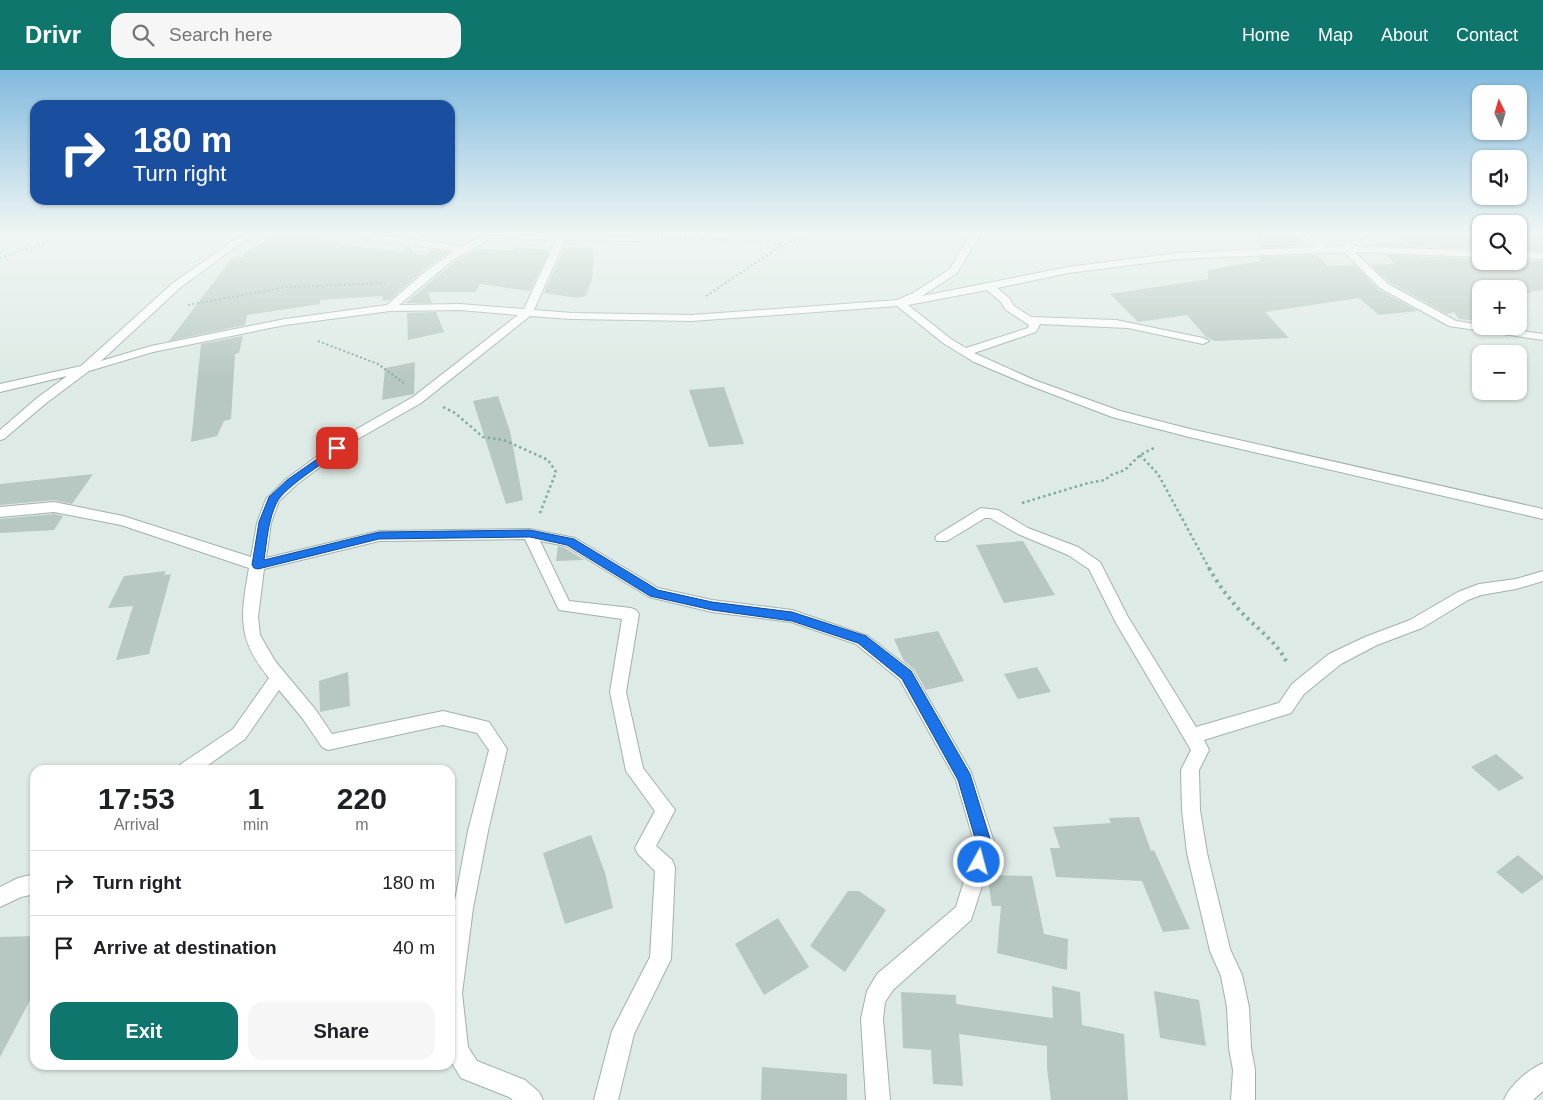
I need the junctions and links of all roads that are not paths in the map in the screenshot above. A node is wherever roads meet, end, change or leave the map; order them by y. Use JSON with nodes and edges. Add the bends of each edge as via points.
{"nodes":[{"id":1,"x":181,"y":283,"type":"edge"},
{"id":2,"x":416,"y":283,"type":"edge"},
{"id":3,"x":541,"y":283,"type":"edge"},
{"id":4,"x":935,"y":283,"type":"edge"},
{"id":5,"x":1003,"y":283,"type":"edge"},
{"id":6,"x":1381,"y":283,"type":"edge"},
{"id":7,"x":989,"y":286,"type":"junction"},
{"id":8,"x":899,"y":303,"type":"junction"},
{"id":9,"x":390,"y":308,"type":"junction"},
{"id":10,"x":527,"y":312,"type":"junction"},
{"id":11,"x":1028,"y":320,"type":"junction"},
{"id":12,"x":1543,"y":337,"type":"edge"},
{"id":13,"x":1203,"y":341,"type":"dead end"},
{"id":14,"x":966,"y":352,"type":"junction"},
{"id":15,"x":85,"y":369,"type":"junction"},
{"id":16,"x":0,"y":388,"type":"edge"},
{"id":17,"x":0,"y":436,"type":"edge"},
{"id":18,"x":0,"y":512,"type":"edge"},
{"id":19,"x":1543,"y":514,"type":"edge"},
{"id":20,"x":530,"y":534,"type":"junction"},
{"id":21,"x":942,"y":538,"type":"dead end"},
{"id":22,"x":258,"y":565,"type":"junction"},
{"id":23,"x":1543,"y":576,"type":"edge"},
{"id":24,"x":279,"y":677,"type":"junction"},
{"id":25,"x":1191,"y":736,"type":"junction"},
{"id":26,"x":192,"y":765,"type":"edge"},
{"id":27,"x":30,"y":885,"type":"edge"},
{"id":28,"x":0,"y":897,"type":"edge"},
{"id":29,"x":455,"y":965,"type":"edge"},
{"id":30,"x":455,"y":1031,"type":"edge"},
{"id":31,"x":1543,"y":1075,"type":"edge"},
{"id":32,"x":531,"y":1100,"type":"edge"},
{"id":33,"x":606,"y":1100,"type":"edge"},
{"id":34,"x":878,"y":1100,"type":"edge"},
{"id":35,"x":1243,"y":1100,"type":"edge"},
{"id":36,"x":1516,"y":1100,"type":"edge"}],
"edges":[{"from":1,"to":15,"type":"street","via":[[155,303]]},
{"from":2,"to":9,"type":"street"},
{"from":3,"to":10,"type":"street"},
{"from":4,"to":8,"type":"street"},
{"from":5,"to":7,"type":"street"},
{"from":6,"to":12,"type":"street","via":[[1453,324]]},
{"from":7,"to":8,"type":"street"},
{"from":7,"to":11,"type":"street","via":[[1010,308]]},
{"from":8,"to":10,"type":"street","via":[[692,318]]},
{"from":8,"to":14,"type":"street"},
{"from":9,"to":10,"type":"street","via":[[460,306]]},
{"from":9,"to":15,"type":"street","via":[[284,322],[151,350]]},
{"from":10,"to":22,"type":"street","via":[[421,397],[352,437],[291,482],[273,499],[264,522]]},
{"from":11,"to":13,"type":"street","via":[[1129,325]]},
{"from":11,"to":14,"type":"street","via":[[1035,324],[1032,330]]},
{"from":14,"to":19,"type":"street","via":[[1030,382],[1116,414]]},
{"from":15,"to":16,"type":"street"},
{"from":15,"to":17,"type":"street"},
{"from":18,"to":22,"type":"street","via":[[54,507],[123,520]]},
{"from":20,"to":22,"type":"street","via":[[379,536]]},
{"from":20,"to":33,"type":"street","via":[[564,606],[631,614],[618,692],[635,771],[666,810],[645,848],[665,867],[660,959],[623,1031]]},
{"from":20,"to":34,"type":"street","via":[[570,542],[654,593],[712,606],[792,616],[862,640],[906,675],[965,778],[984,845],[964,913],[885,982],[875,999],[872,1019]]},
{"from":21,"to":25,"type":"street","via":[[981,513],[993,513],[1023,531],[1073,551],[1095,566],[1121,619]]},
{"from":22,"to":24,"type":"street","via":[[250,617],[252,635]]},
{"from":23,"to":25,"type":"street","via":[[1463,596],[1416,624],[1336,659],[1298,688],[1285,708]]},
{"from":24,"to":26,"type":"street","via":[[239,734]]},
{"from":24,"to":29,"type":"street","via":[[328,742],[443,718],[483,727],[498,749],[478,831]]},
{"from":25,"to":35,"type":"street","via":[[1200,750],[1190,770],[1191,810],[1220,951],[1238,1007],[1244,1070]]},
{"from":27,"to":28,"type":"street"},
{"from":30,"to":32,"type":"street","via":[[457,1050],[469,1070],[517,1088]]},
{"from":31,"to":36,"type":"street"}]}
